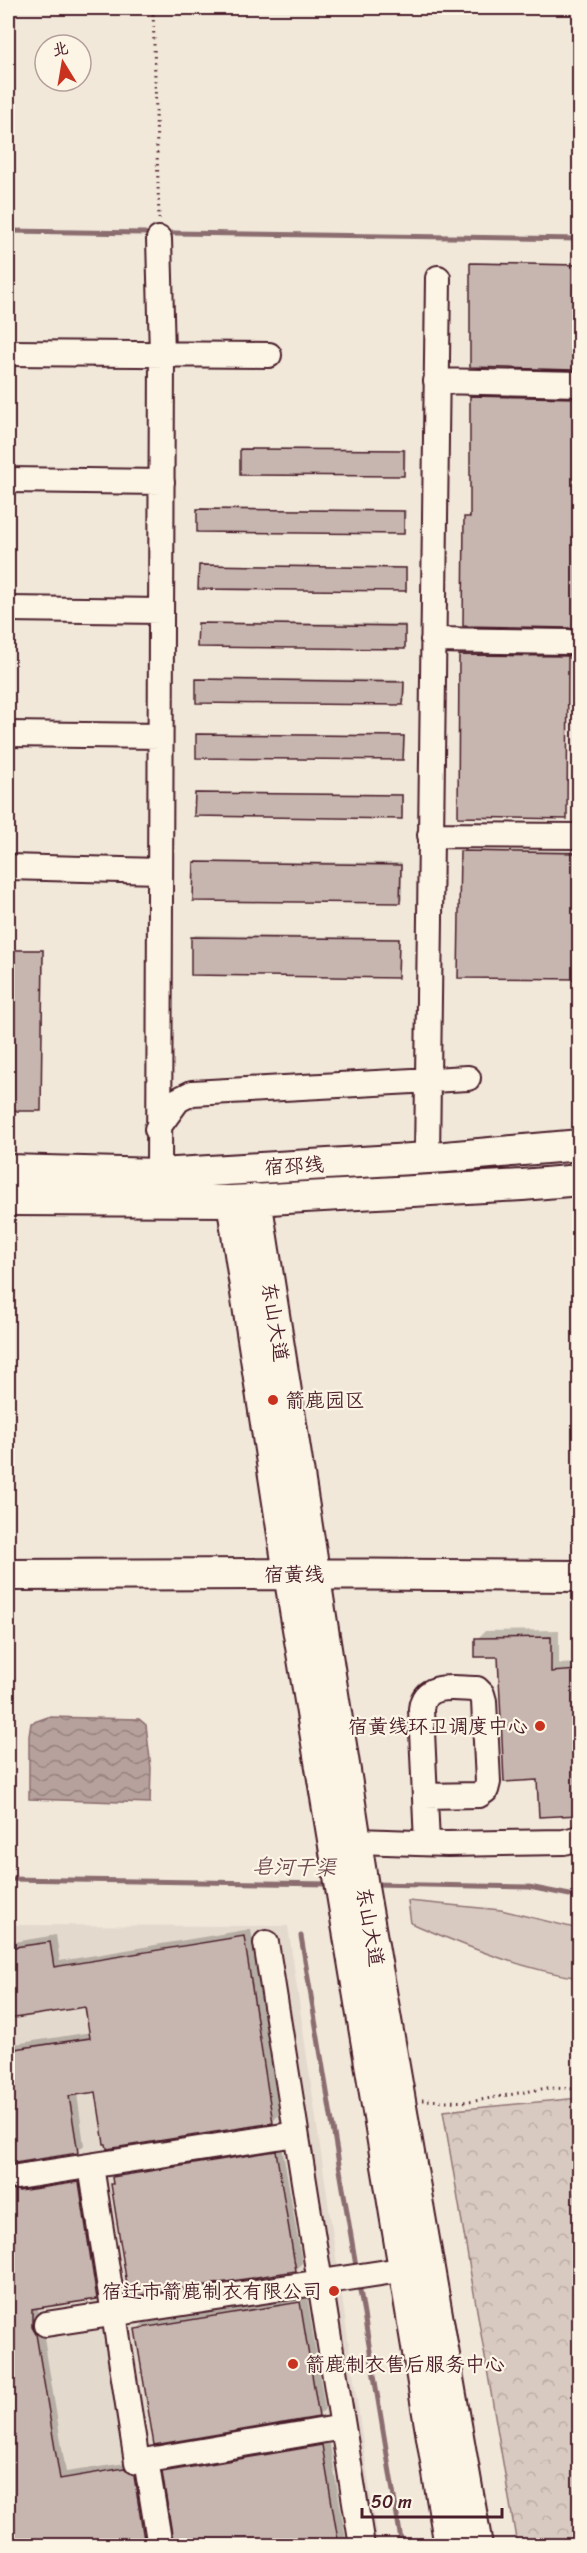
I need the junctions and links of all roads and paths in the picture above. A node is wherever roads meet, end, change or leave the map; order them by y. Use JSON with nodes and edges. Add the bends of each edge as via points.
{"nodes":[{"id":1,"x":153,"y":8,"type":"edge"},
{"id":2,"x":159,"y":239,"type":"joint"},
{"id":3,"x":438,"y":278,"type":"dead end"},
{"id":4,"x":8,"y":353,"type":"edge"},
{"id":5,"x":162,"y":354,"type":"junction"},
{"id":6,"x":269,"y":355,"type":"dead end"},
{"id":7,"x":436,"y":381,"type":"junction"},
{"id":8,"x":579,"y":384,"type":"edge"},
{"id":9,"x":8,"y":480,"type":"edge"},
{"id":10,"x":162,"y":482,"type":"junction"},
{"id":11,"x":8,"y":609,"type":"edge"},
{"id":12,"x":161,"y":611,"type":"junction"},
{"id":13,"x":433,"y":640,"type":"junction"},
{"id":14,"x":569,"y":642,"type":"dead end"},
{"id":15,"x":8,"y":734,"type":"edge"},
{"id":16,"x":160,"y":736,"type":"junction"},
{"id":17,"x":430,"y":835,"type":"junction"},
{"id":18,"x":579,"y":836,"type":"edge"},
{"id":19,"x":8,"y":867,"type":"edge"},
{"id":20,"x":159,"y":871,"type":"junction"},
{"id":21,"x":468,"y":1078,"type":"dead end"},
{"id":22,"x":427,"y":1080,"type":"junction"},
{"id":23,"x":157,"y":1129,"type":"junction"},
{"id":24,"x":579,"y":1145,"type":"edge"},
{"id":25,"x":427,"y":1158,"type":"junction"},
{"id":26,"x":8,"y":1170,"type":"edge"},
{"id":27,"x":159,"y":1174,"type":"junction"},
{"id":28,"x":579,"y":1180,"type":"edge"},
{"id":29,"x":8,"y":1200,"type":"edge"},
{"id":30,"x":244,"y":1200,"type":"junction"},
{"id":31,"x":301,"y":1574,"type":"junction"},
{"id":32,"x":8,"y":1575,"type":"edge"},
{"id":33,"x":579,"y":1576,"type":"edge"},
{"id":34,"x":425,"y":1796,"type":"junction"},
{"id":35,"x":579,"y":1838,"type":"edge"},
{"id":36,"x":356,"y":1841,"type":"junction"},
{"id":37,"x":427,"y":1843,"type":"junction"},
{"id":38,"x":351,"y":1884,"type":"junction"},
{"id":39,"x":266,"y":1943,"type":"dead end"},
{"id":40,"x":579,"y":2089,"type":"edge"},
{"id":41,"x":400,"y":2098,"type":"junction"},
{"id":42,"x":296,"y":2134,"type":"junction"},
{"id":43,"x":91,"y":2166,"type":"junction"},
{"id":44,"x":17,"y":2177,"type":"dead end"},
{"id":45,"x":417,"y":2268,"type":"junction"},
{"id":46,"x":320,"y":2283,"type":"junction"},
{"id":47,"x":114,"y":2314,"type":"junction"},
{"id":48,"x":46,"y":2324,"type":"dead end"},
{"id":49,"x":343,"y":2427,"type":"junction"},
{"id":50,"x":146,"y":2460,"type":"junction"},
{"id":51,"x":160,"y":2546,"type":"edge"},
{"id":52,"x":362,"y":2546,"type":"edge"},
{"id":53,"x":450,"y":2546,"type":"edge"},
{"id":54,"x":477,"y":2546,"type":"edge"}],
"edges":[{"from":1,"to":2,"type":"path"},
{"from":2,"to":5,"type":"street"},
{"from":3,"to":7,"type":"street"},
{"from":4,"to":5,"type":"street"},
{"from":5,"to":6,"type":"street"},
{"from":5,"to":10,"type":"street"},
{"from":7,"to":8,"type":"street"},
{"from":7,"to":13,"type":"street"},
{"from":9,"to":10,"type":"street"},
{"from":10,"to":12,"type":"street"},
{"from":11,"to":12,"type":"street"},
{"from":12,"to":16,"type":"street"},
{"from":13,"to":14,"type":"street"},
{"from":13,"to":17,"type":"street"},
{"from":15,"to":16,"type":"street"},
{"from":16,"to":20,"type":"street"},
{"from":17,"to":18,"type":"street"},
{"from":17,"to":22,"type":"street"},
{"from":19,"to":20,"type":"street"},
{"from":20,"to":23,"type":"street"},
{"from":21,"to":22,"type":"street"},
{"from":22,"to":23,"type":"street","via":[[192,1093],[178,1100]]},
{"from":22,"to":25,"type":"street"},
{"from":23,"to":27,"type":"street"},
{"from":24,"to":25,"type":"main road","name":"宿邳线"},
{"from":25,"to":27,"type":"main road","name":"宿邳线"},
{"from":26,"to":27,"type":"main road","name":"宿邳线"},
{"from":28,"to":30,"type":"main road","name":"宿邳线"},
{"from":29,"to":30,"type":"main road","name":"宿邳线"},
{"from":30,"to":31,"type":"main road","name":"东山大道"},
{"from":31,"to":32,"type":"main road","name":"宿黄线"},
{"from":31,"to":33,"type":"main road","name":"宿黄线"},
{"from":31,"to":36,"type":"main road","name":"东山大道"},
{"from":31,"to":38,"type":"main road","name":"东山大道"},
{"from":34,"to":34,"type":"street","via":[[422,1698],[438,1689],[477,1689],[484,1701],[489,1782],[486,1790],[479,1795]]},
{"from":34,"to":37,"type":"street"},
{"from":35,"to":37,"type":"street","via":[[564,1842]]},
{"from":36,"to":37,"type":"street"},
{"from":36,"to":38,"type":"main road","name":"东山大道"},
{"from":38,"to":41,"type":"main road","name":"东山大道"},
{"from":38,"to":45,"type":"main road","name":"东山大道"},
{"from":39,"to":42,"type":"street"},
{"from":40,"to":41,"type":"path","via":[[547,2088],[469,2102]]},
{"from":41,"to":45,"type":"main road","name":"东山大道"},
{"from":42,"to":43,"type":"street"},
{"from":42,"to":46,"type":"street"},
{"from":43,"to":44,"type":"street"},
{"from":43,"to":47,"type":"street"},
{"from":45,"to":46,"type":"street"},
{"from":45,"to":53,"type":"main road","name":"东山大道"},
{"from":45,"to":54,"type":"main road","name":"东山大道"},
{"from":46,"to":47,"type":"street"},
{"from":46,"to":49,"type":"street"},
{"from":47,"to":48,"type":"street"},
{"from":47,"to":50,"type":"street","via":[[136,2462]]},
{"from":49,"to":50,"type":"street"},
{"from":49,"to":52,"type":"street"},
{"from":50,"to":51,"type":"street"}]}
